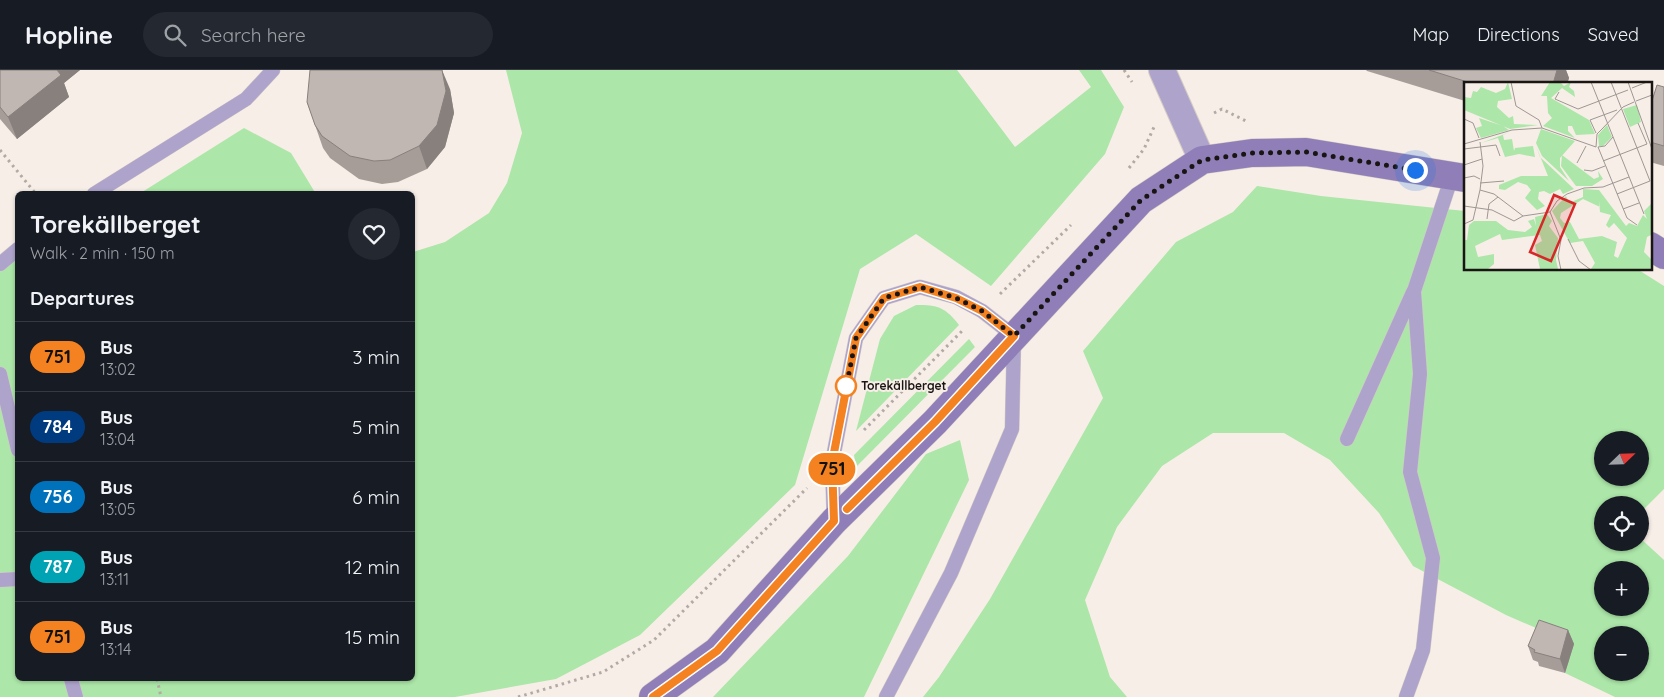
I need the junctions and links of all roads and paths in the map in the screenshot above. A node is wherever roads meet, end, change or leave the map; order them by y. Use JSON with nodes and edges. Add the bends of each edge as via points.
{"nodes":[{"id":1,"x":273,"y":70,"type":"edge"},
{"id":2,"x":1124,"y":70,"type":"edge"},
{"id":3,"x":1162,"y":70,"type":"edge"},
{"id":4,"x":1134,"y":85,"type":"dead end"},
{"id":5,"x":1158,"y":119,"type":"dead end"},
{"id":6,"x":0,"y":150,"type":"edge"},
{"id":7,"x":1202,"y":160,"type":"junction"},
{"id":8,"x":1123,"y":176,"type":"dead end"},
{"id":9,"x":1459,"y":177,"type":"edge"},
{"id":10,"x":34,"y":191,"type":"edge"},
{"id":11,"x":99,"y":191,"type":"edge"},
{"id":12,"x":1074,"y":223,"type":"dead end"},
{"id":13,"x":1652,"y":247,"type":"edge"},
{"id":14,"x":15,"y":252,"type":"edge"},
{"id":15,"x":1664,"y":254,"type":"edge"},
{"id":16,"x":0,"y":264,"type":"edge"},
{"id":17,"x":1414,"y":291,"type":"junction"},
{"id":18,"x":982,"y":311,"type":"junction"},
{"id":19,"x":1014,"y":336,"type":"junction"},
{"id":20,"x":0,"y":374,"type":"edge"},
{"id":21,"x":15,"y":437,"type":"edge"},
{"id":22,"x":1347,"y":438,"type":"dead end"},
{"id":23,"x":832,"y":463,"type":"junction"},
{"id":24,"x":834,"y":521,"type":"junction"},
{"id":25,"x":15,"y":579,"type":"edge"},
{"id":26,"x":0,"y":580,"type":"edge"},
{"id":27,"x":72,"y":681,"type":"edge"},
{"id":28,"x":157,"y":681,"type":"edge"},
{"id":29,"x":76,"y":697,"type":"edge"},
{"id":30,"x":161,"y":697,"type":"edge"},
{"id":31,"x":518,"y":697,"type":"edge"},
{"id":32,"x":653,"y":697,"type":"edge"},
{"id":33,"x":886,"y":697,"type":"edge"},
{"id":34,"x":1406,"y":697,"type":"edge"}],
"edges":[{"from":1,"to":11,"type":"lane","via":[[246,99]]},
{"from":2,"to":4,"type":"path"},
{"from":3,"to":7,"type":"street"},
{"from":5,"to":8,"type":"path","via":[[1144,149]]},
{"from":6,"to":10,"type":"path"},
{"from":7,"to":9,"type":"street","via":[[1252,153],[1306,152]]},
{"from":7,"to":19,"type":"street","via":[[1141,200]]},
{"from":9,"to":17,"type":"lane"},
{"from":12,"to":18,"type":"path"},
{"from":13,"to":15,"type":"street"},
{"from":14,"to":16,"type":"lane"},
{"from":17,"to":22,"type":"lane"},
{"from":17,"to":34,"type":"lane","via":[[1420,374],[1410,472],[1433,558],[1423,650]]},
{"from":18,"to":19,"type":"lane"},
{"from":18,"to":23,"type":"path"},
{"from":18,"to":23,"type":"lane","via":[[956,298],[920,287],[884,298],[856,338]]},
{"from":19,"to":24,"type":"street","via":[[935,422]]},
{"from":19,"to":33,"type":"lane","via":[[1012,429],[951,573]]},
{"from":20,"to":21,"type":"lane"},
{"from":23,"to":24,"type":"lane"},
{"from":23,"to":31,"type":"path","via":[[654,640],[604,672]]},
{"from":24,"to":32,"type":"street","via":[[717,651]]},
{"from":25,"to":26,"type":"lane"},
{"from":27,"to":29,"type":"lane"},
{"from":28,"to":30,"type":"path"}]}
